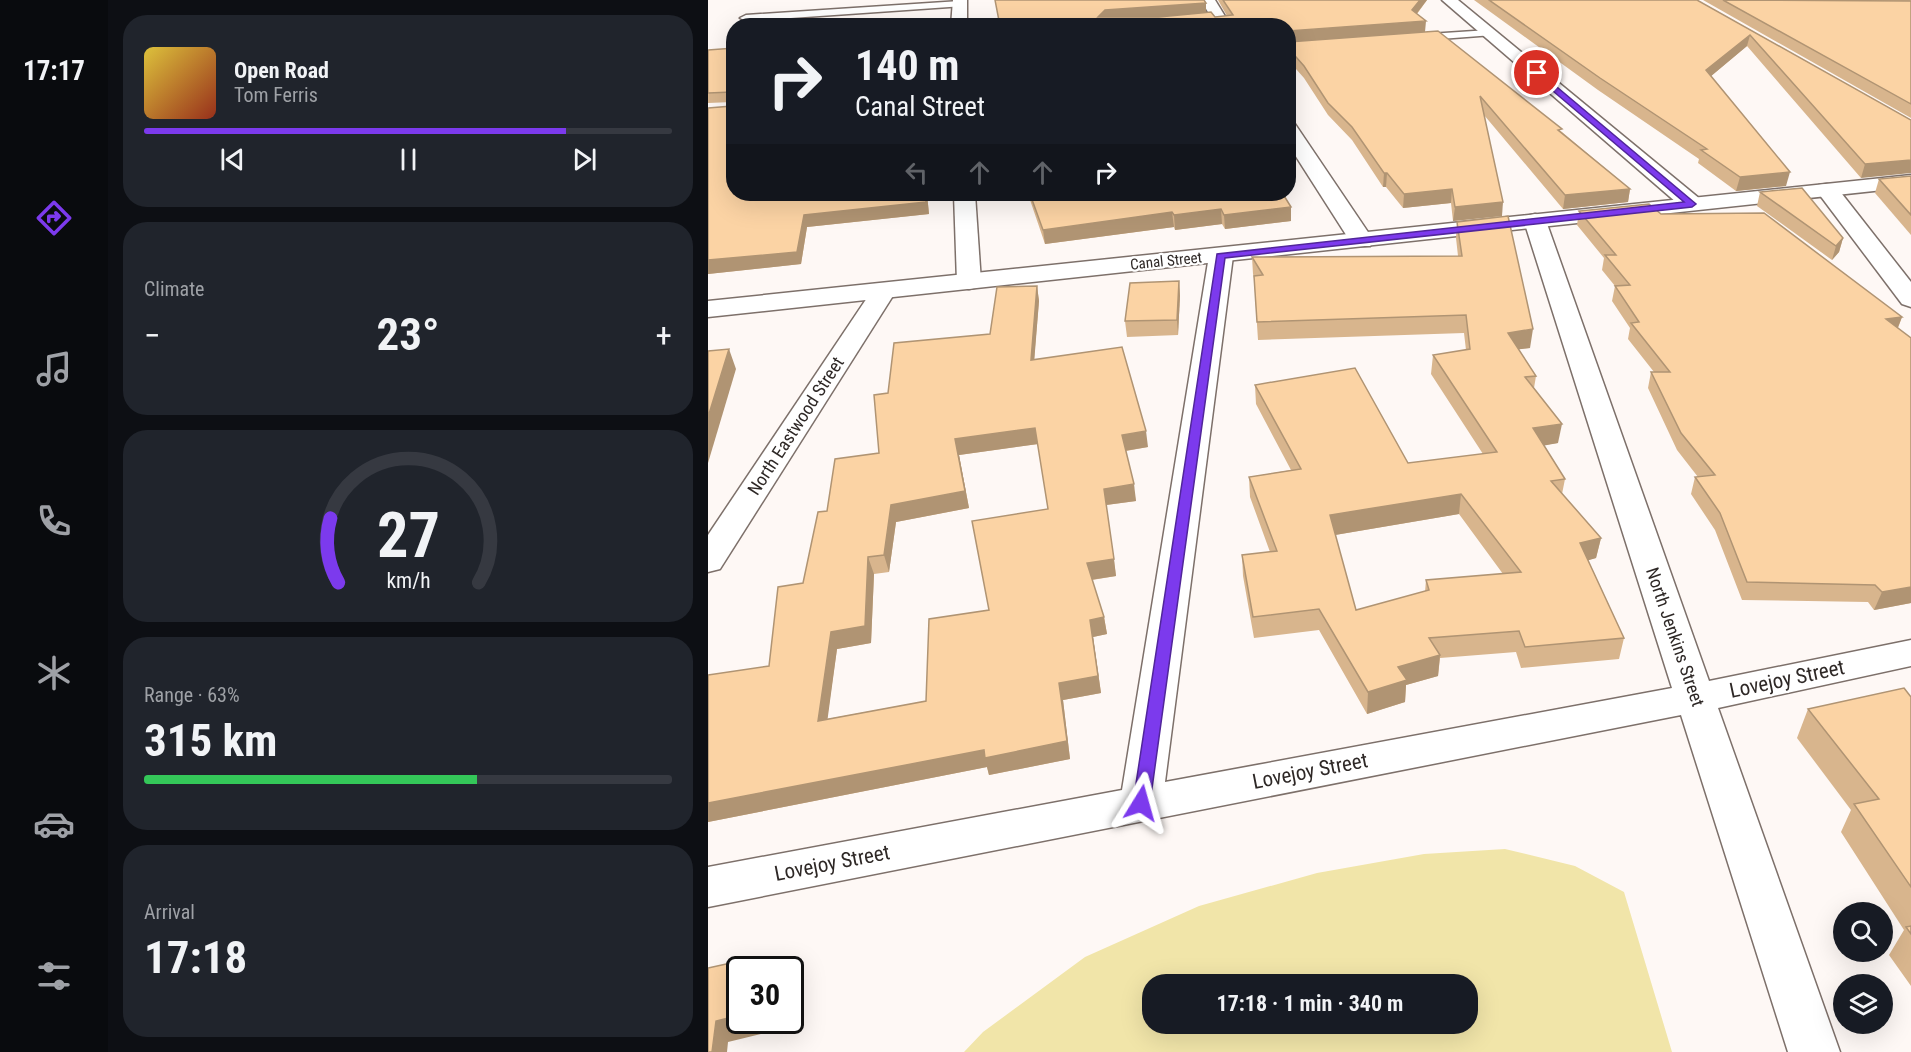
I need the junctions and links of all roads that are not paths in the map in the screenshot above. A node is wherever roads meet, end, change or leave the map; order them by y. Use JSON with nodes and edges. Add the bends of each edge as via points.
{"nodes":[{"id":1,"x":1208,"y":0,"type":"edge"},
{"id":2,"x":1449,"y":0,"type":"edge"},
{"id":3,"x":960,"y":2,"type":"edge"},
{"id":4,"x":844,"y":11,"type":"junction"},
{"id":5,"x":746,"y":18,"type":"dead end"},
{"id":6,"x":842,"y":18,"type":"edge"},
{"id":7,"x":959,"y":18,"type":"edge"},
{"id":8,"x":1216,"y":18,"type":"edge"},
{"id":9,"x":1489,"y":33,"type":"junction"},
{"id":10,"x":1406,"y":39,"type":"edge"},
{"id":11,"x":1296,"y":140,"type":"edge"},
{"id":12,"x":1911,"y":181,"type":"edge"},
{"id":13,"x":1827,"y":190,"type":"junction"},
{"id":14,"x":964,"y":201,"type":"edge"},
{"id":15,"x":1692,"y":204,"type":"junction"},
{"id":16,"x":1535,"y":221,"type":"junction"},
{"id":17,"x":1362,"y":241,"type":"junction"},
{"id":18,"x":1221,"y":256,"type":"junction"},
{"id":19,"x":969,"y":282,"type":"junction"},
{"id":20,"x":884,"y":291,"type":"junction"},
{"id":21,"x":1911,"y":299,"type":"edge"},
{"id":22,"x":708,"y":309,"type":"edge"},
{"id":23,"x":708,"y":561,"type":"edge"},
{"id":24,"x":1911,"y":653,"type":"edge"},
{"id":25,"x":1695,"y":698,"type":"junction"},
{"id":26,"x":1141,"y":803,"type":"junction"},
{"id":27,"x":708,"y":887,"type":"edge"},
{"id":28,"x":1814,"y":1052,"type":"edge"}],
"edges":[{"from":1,"to":8,"type":"street"},
{"from":2,"to":9,"type":"street"},
{"from":3,"to":4,"type":"lane"},
{"from":3,"to":7,"type":"street"},
{"from":4,"to":5,"type":"lane"},
{"from":4,"to":6,"type":"lane"},
{"from":9,"to":10,"type":"lane"},
{"from":9,"to":15,"type":"street"},
{"from":11,"to":17,"type":"street"},
{"from":12,"to":13,"type":"street","name":"Canal Street"},
{"from":13,"to":15,"type":"street","name":"Canal Street"},
{"from":13,"to":21,"type":"street"},
{"from":14,"to":19,"type":"street"},
{"from":15,"to":16,"type":"street","name":"Canal Street"},
{"from":16,"to":17,"type":"street","name":"Canal Street"},
{"from":16,"to":25,"type":"street","name":"North Jenkins Street"},
{"from":17,"to":18,"type":"street","name":"Canal Street"},
{"from":18,"to":19,"type":"street","name":"Canal Street"},
{"from":18,"to":26,"type":"street"},
{"from":19,"to":20,"type":"street","name":"Canal Street"},
{"from":20,"to":22,"type":"street","name":"Canal Street"},
{"from":20,"to":23,"type":"street","name":"North Eastwood Street"},
{"from":24,"to":25,"type":"street","name":"Lovejoy Street"},
{"from":25,"to":26,"type":"street","name":"Lovejoy Street"},
{"from":25,"to":28,"type":"street","name":"North Jenkins Street"},
{"from":26,"to":27,"type":"street","name":"Lovejoy Street"}]}
